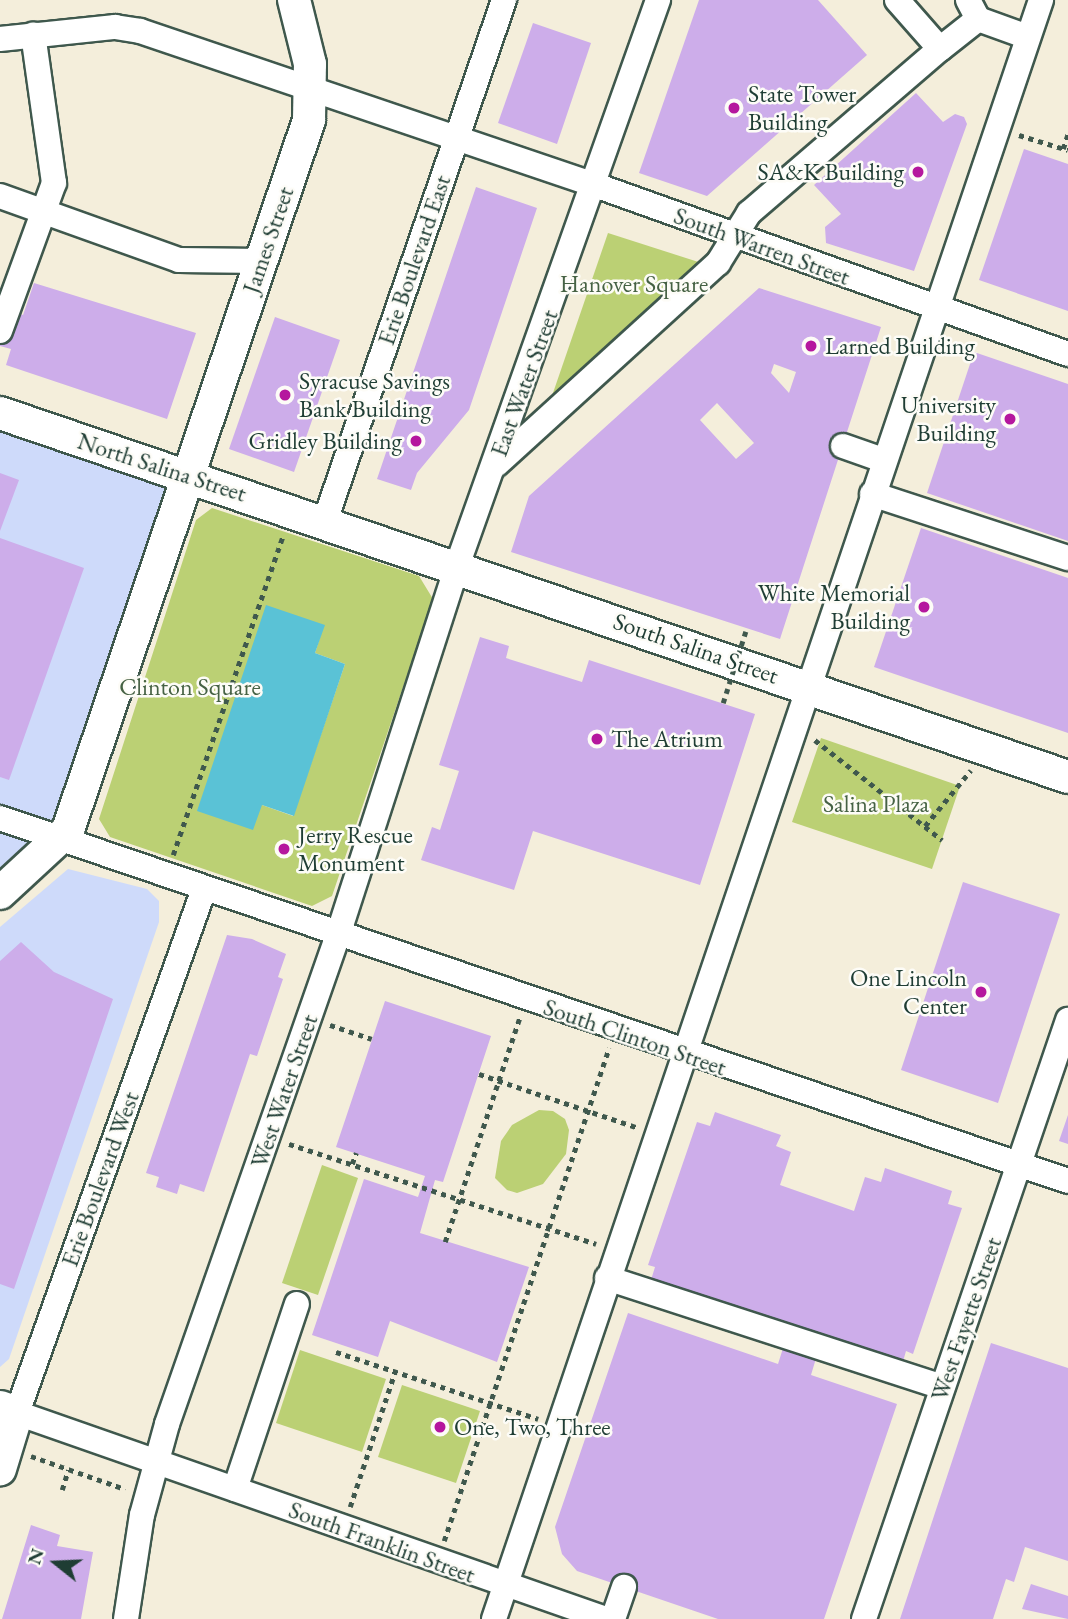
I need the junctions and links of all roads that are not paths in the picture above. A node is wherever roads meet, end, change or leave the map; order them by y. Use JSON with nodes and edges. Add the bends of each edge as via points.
{"nodes":[{"id":1,"x":294,"y":0,"type":"edge"},
{"id":2,"x":503,"y":0,"type":"edge"},
{"id":3,"x":658,"y":0,"type":"edge"},
{"id":4,"x":897,"y":0,"type":"edge"},
{"id":5,"x":1041,"y":0,"type":"edge"},
{"id":6,"x":973,"y":10,"type":"edge"},
{"id":7,"x":33,"y":34,"type":"junction"},
{"id":8,"x":1028,"y":37,"type":"junction"},
{"id":9,"x":0,"y":39,"type":"edge"},
{"id":10,"x":940,"y":49,"type":"junction"},
{"id":11,"x":311,"y":89,"type":"junction"},
{"id":12,"x":456,"y":138,"type":"junction"},
{"id":13,"x":595,"y":185,"type":"junction"},
{"id":14,"x":0,"y":196,"type":"edge"},
{"id":15,"x":44,"y":211,"type":"junction"},
{"id":16,"x":736,"y":237,"type":"junction"},
{"id":17,"x":261,"y":261,"type":"junction"},
{"id":18,"x":935,"y":310,"type":"junction"},
{"id":19,"x":0,"y":331,"type":"edge"},
{"id":20,"x":1068,"y":354,"type":"edge"},
{"id":21,"x":0,"y":413,"type":"edge"},
{"id":22,"x":843,"y":446,"type":"dead end"},
{"id":23,"x":883,"y":460,"type":"junction"},
{"id":24,"x":494,"y":467,"type":"junction"},
{"id":25,"x":189,"y":476,"type":"junction"},
{"id":26,"x":872,"y":494,"type":"junction"},
{"id":27,"x":324,"y":521,"type":"junction"},
{"id":28,"x":1068,"y":558,"type":"edge"},
{"id":29,"x":457,"y":566,"type":"junction"},
{"id":30,"x":807,"y":686,"type":"junction"},
{"id":31,"x":1068,"y":777,"type":"edge"},
{"id":32,"x":0,"y":818,"type":"edge"},
{"id":33,"x":60,"y":839,"type":"junction"},
{"id":34,"x":204,"y":889,"type":"junction"},
{"id":35,"x":0,"y":892,"type":"edge"},
{"id":36,"x":338,"y":935,"type":"junction"},
{"id":37,"x":1068,"y":1020,"type":"edge"},
{"id":38,"x":685,"y":1054,"type":"junction"},
{"id":39,"x":1018,"y":1165,"type":"junction"},
{"id":40,"x":1068,"y":1181,"type":"edge"},
{"id":41,"x":607,"y":1278,"type":"junction"},
{"id":42,"x":297,"y":1304,"type":"dead end"},
{"id":43,"x":942,"y":1387,"type":"junction"},
{"id":44,"x":8,"y":1410,"type":"edge"},
{"id":45,"x":158,"y":1462,"type":"junction"},
{"id":46,"x":0,"y":1469,"type":"edge"},
{"id":47,"x":235,"y":1489,"type":"junction"},
{"id":48,"x":505,"y":1586,"type":"junction"},
{"id":49,"x":624,"y":1587,"type":"dead end"},
{"id":50,"x":126,"y":1619,"type":"edge"},
{"id":51,"x":495,"y":1619,"type":"edge"},
{"id":52,"x":606,"y":1619,"type":"edge"},
{"id":53,"x":613,"y":1619,"type":"edge"},
{"id":54,"x":864,"y":1619,"type":"edge"}],
"edges":[{"from":1,"to":11,"type":"main road","name":"James Street","via":[[310,64]]},
{"from":2,"to":12,"type":"street","name":"Erie Boulevard East"},
{"from":3,"to":13,"type":"street","name":"East Water Street"},
{"from":4,"to":10,"type":"street"},
{"from":5,"to":8,"type":"street"},
{"from":6,"to":8,"type":"street"},
{"from":6,"to":10,"type":"street"},
{"from":7,"to":9,"type":"street","name":"South Warren Street"},
{"from":7,"to":11,"type":"street","name":"South Warren Street","via":[[115,27]]},
{"from":7,"to":15,"type":"street","via":[[52,147],[54,183]]},
{"from":8,"to":18,"type":"street"},
{"from":10,"to":16,"type":"street","via":[[749,213]]},
{"from":11,"to":12,"type":"street","name":"South Warren Street"},
{"from":11,"to":17,"type":"main road","name":"James Street","via":[[309,120]]},
{"from":12,"to":13,"type":"street","name":"South Warren Street"},
{"from":12,"to":27,"type":"street","name":"Erie Boulevard East"},
{"from":13,"to":16,"type":"street","name":"South Warren Street"},
{"from":13,"to":24,"type":"street","name":"East Water Street"},
{"from":14,"to":15,"type":"street"},
{"from":15,"to":17,"type":"street","via":[[179,260]]},
{"from":15,"to":19,"type":"street"},
{"from":16,"to":18,"type":"street","name":"South Warren Street"},
{"from":16,"to":24,"type":"street","via":[[718,263]]},
{"from":17,"to":25,"type":"main road","name":"James Street"},
{"from":18,"to":20,"type":"street","name":"South Warren Street"},
{"from":18,"to":23,"type":"street"},
{"from":21,"to":25,"type":"main road","name":"North Salina Street"},
{"from":22,"to":23,"type":"street"},
{"from":23,"to":26,"type":"street"},
{"from":24,"to":29,"type":"street","name":"East Water Street"},
{"from":25,"to":27,"type":"main road","name":"North Salina Street"},
{"from":25,"to":33,"type":"main road","name":"James Street","via":[[68,830]]},
{"from":26,"to":28,"type":"street"},
{"from":26,"to":30,"type":"street"},
{"from":27,"to":29,"type":"main road","name":"South Salina Street"},
{"from":29,"to":30,"type":"main road","name":"South Salina Street"},
{"from":29,"to":36,"type":"street","name":"West Water Street"},
{"from":30,"to":31,"type":"main road","name":"South Salina Street"},
{"from":30,"to":38,"type":"street"},
{"from":32,"to":33,"type":"street","name":"South Clinton Street"},
{"from":33,"to":34,"type":"street","name":"South Clinton Street"},
{"from":33,"to":35,"type":"main road"},
{"from":34,"to":36,"type":"street","name":"South Clinton Street"},
{"from":34,"to":44,"type":"street","name":"Erie Boulevard West"},
{"from":36,"to":38,"type":"street","name":"South Clinton Street"},
{"from":36,"to":45,"type":"street","name":"West Water Street"},
{"from":37,"to":39,"type":"street","name":"West Fayette Street"},
{"from":38,"to":39,"type":"street","name":"South Clinton Street"},
{"from":38,"to":41,"type":"street"},
{"from":39,"to":40,"type":"street","name":"South Clinton Street"},
{"from":39,"to":43,"type":"street","name":"West Fayette Street"},
{"from":41,"to":43,"type":"street"},
{"from":41,"to":48,"type":"street"},
{"from":42,"to":47,"type":"street"},
{"from":43,"to":54,"type":"street","name":"West Fayette Street"},
{"from":44,"to":45,"type":"street","name":"South Franklin Street"},
{"from":44,"to":46,"type":"main road","name":"Erie Boulevard West"},
{"from":45,"to":47,"type":"street","name":"South Franklin Street"},
{"from":45,"to":50,"type":"street","name":"West Water Street","via":[[142,1515]]},
{"from":47,"to":48,"type":"street","name":"South Franklin Street"},
{"from":48,"to":51,"type":"street"},
{"from":48,"to":52,"type":"street","name":"South Franklin Street"},
{"from":49,"to":53,"type":"street"}]}
